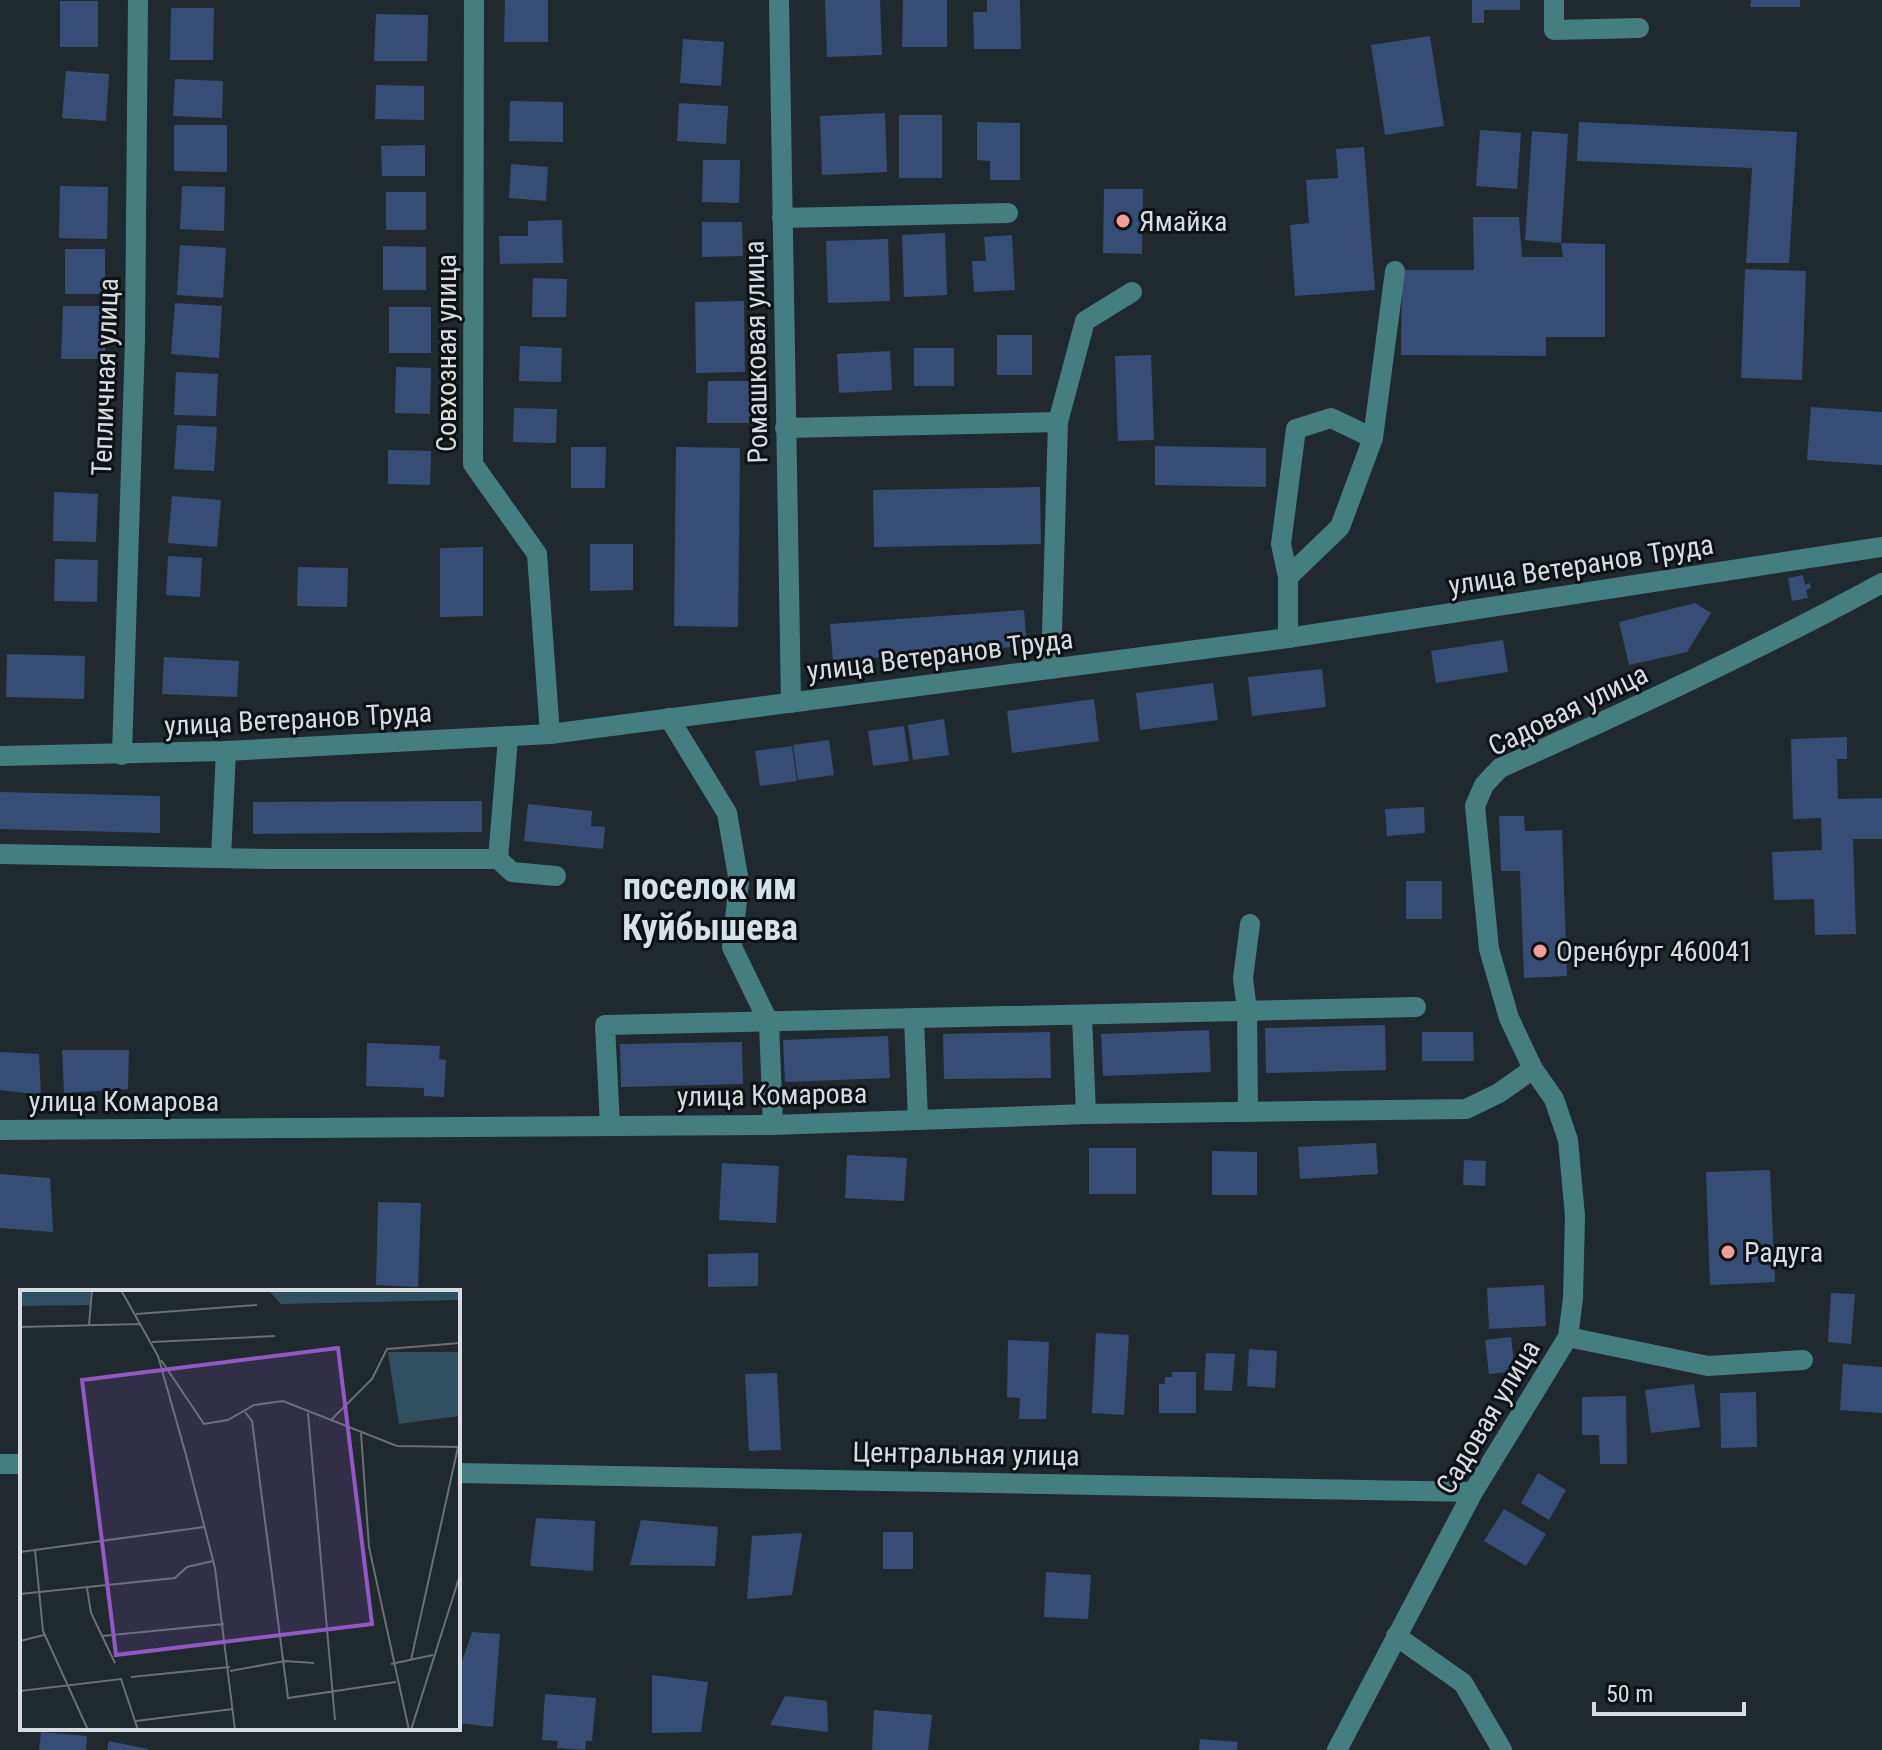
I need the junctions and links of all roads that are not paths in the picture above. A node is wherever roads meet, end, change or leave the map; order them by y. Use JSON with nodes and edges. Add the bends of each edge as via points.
{"nodes":[{"id":1,"x":138,"y":0,"type":"edge"},
{"id":2,"x":474,"y":0,"type":"edge"},
{"id":3,"x":779,"y":0,"type":"edge"},
{"id":4,"x":1554,"y":0,"type":"edge"},
{"id":5,"x":1639,"y":28,"type":"dead end"},
{"id":6,"x":1008,"y":213,"type":"dead end"},
{"id":7,"x":782,"y":218,"type":"junction"},
{"id":8,"x":1395,"y":271,"type":"dead end"},
{"id":9,"x":1132,"y":292,"type":"dead end"},
{"id":10,"x":1058,"y":422,"type":"junction"},
{"id":11,"x":785,"y":428,"type":"junction"},
{"id":12,"x":1373,"y":438,"type":"junction"},
{"id":13,"x":1882,"y":547,"type":"edge"},
{"id":14,"x":1288,"y":577,"type":"junction"},
{"id":15,"x":1882,"y":583,"type":"edge"},
{"id":16,"x":1288,"y":638,"type":"junction"},
{"id":17,"x":1051,"y":669,"type":"junction"},
{"id":18,"x":791,"y":703,"type":"junction"},
{"id":19,"x":669,"y":718,"type":"junction"},
{"id":20,"x":550,"y":734,"type":"junction"},
{"id":21,"x":508,"y":738,"type":"junction"},
{"id":22,"x":226,"y":751,"type":"junction"},
{"id":23,"x":122,"y":755,"type":"junction"},
{"id":24,"x":0,"y":756,"type":"edge"},
{"id":25,"x":0,"y":854,"type":"edge"},
{"id":26,"x":221,"y":858,"type":"junction"},
{"id":27,"x":498,"y":859,"type":"junction"},
{"id":28,"x":556,"y":876,"type":"dead end"},
{"id":29,"x":1250,"y":924,"type":"dead end"},
{"id":30,"x":1416,"y":1007,"type":"dead end"},
{"id":31,"x":1247,"y":1010,"type":"junction"},
{"id":32,"x":1082,"y":1016,"type":"junction"},
{"id":33,"x":914,"y":1018,"type":"junction"},
{"id":34,"x":769,"y":1023,"type":"junction"},
{"id":35,"x":1533,"y":1069,"type":"junction"},
{"id":36,"x":1248,"y":1112,"type":"junction"},
{"id":37,"x":1086,"y":1114,"type":"junction"},
{"id":38,"x":918,"y":1120,"type":"junction"},
{"id":39,"x":773,"y":1125,"type":"junction"},
{"id":40,"x":610,"y":1126,"type":"junction"},
{"id":41,"x":0,"y":1130,"type":"edge"},
{"id":42,"x":1568,"y":1337,"type":"junction"},
{"id":43,"x":1803,"y":1360,"type":"dead end"},
{"id":44,"x":460,"y":1473,"type":"edge"},
{"id":45,"x":1473,"y":1492,"type":"junction"},
{"id":46,"x":1396,"y":1636,"type":"junction"},
{"id":47,"x":1337,"y":1750,"type":"edge"},
{"id":48,"x":1502,"y":1750,"type":"edge"}],
"edges":[{"from":1,"to":23,"type":"street","name":"Тепличная улица","via":[[135,340]]},
{"from":2,"to":20,"type":"street","name":"Совхозная улица","via":[[473,464],[537,554]]},
{"from":3,"to":7,"type":"street","name":"Ромашковая улица"},
{"from":4,"to":5,"type":"street","via":[[1554,30]]},
{"from":6,"to":7,"type":"street"},
{"from":7,"to":11,"type":"street","name":"Ромашковая улица"},
{"from":8,"to":12,"type":"street"},
{"from":9,"to":10,"type":"street","via":[[1085,321]]},
{"from":10,"to":11,"type":"street"},
{"from":10,"to":17,"type":"street"},
{"from":11,"to":18,"type":"street","name":"Ромашковая улица"},
{"from":12,"to":14,"type":"street","via":[[1340,527]]},
{"from":12,"to":14,"type":"street","via":[[1331,418],[1296,429],[1281,544]]},
{"from":13,"to":16,"type":"street","name":"улица Ветеранов Труда"},
{"from":14,"to":16,"type":"street"},
{"from":15,"to":35,"type":"street","name":"Садовая улица","via":[[1674,690],[1500,768],[1484,785],[1475,806],[1489,949],[1509,1018]]},
{"from":16,"to":17,"type":"street","name":"улица Ветеранов Труда"},
{"from":17,"to":18,"type":"street","name":"улица Ветеранов Труда"},
{"from":18,"to":19,"type":"street","name":"улица Ветеранов Труда"},
{"from":19,"to":20,"type":"street","name":"улица Ветеранов Труда"},
{"from":19,"to":34,"type":"street","via":[[727,813],[739,882],[732,947]]},
{"from":20,"to":21,"type":"street","name":"улица Ветеранов Труда"},
{"from":21,"to":22,"type":"street","name":"улица Ветеранов Труда"},
{"from":21,"to":27,"type":"street"},
{"from":22,"to":23,"type":"street","name":"улица Ветеранов Труда"},
{"from":22,"to":26,"type":"street"},
{"from":23,"to":24,"type":"street","name":"улица Ветеранов Труда"},
{"from":25,"to":26,"type":"street"},
{"from":26,"to":27,"type":"street"},
{"from":27,"to":28,"type":"street","via":[[512,872]]},
{"from":29,"to":31,"type":"street","via":[[1243,978]]},
{"from":30,"to":31,"type":"street"},
{"from":31,"to":32,"type":"street"},
{"from":31,"to":36,"type":"street"},
{"from":32,"to":33,"type":"street"},
{"from":32,"to":37,"type":"street"},
{"from":33,"to":34,"type":"street"},
{"from":33,"to":38,"type":"street"},
{"from":34,"to":39,"type":"street"},
{"from":34,"to":40,"type":"street","via":[[605,1025]]},
{"from":35,"to":36,"type":"street","name":"улица Комарова","via":[[1466,1109]]},
{"from":35,"to":42,"type":"street","name":"Садовая улица","via":[[1554,1099],[1568,1140],[1575,1216]]},
{"from":36,"to":37,"type":"street","name":"улица Комарова"},
{"from":37,"to":38,"type":"street","name":"улица Комарова"},
{"from":38,"to":39,"type":"street","name":"улица Комарова"},
{"from":39,"to":40,"type":"street","name":"улица Комарова"},
{"from":40,"to":41,"type":"street","name":"улица Комарова"},
{"from":42,"to":43,"type":"street","via":[[1708,1366]]},
{"from":42,"to":45,"type":"street","name":"Садовая улица"},
{"from":44,"to":45,"type":"street","name":"Центральная улица"},
{"from":45,"to":46,"type":"street","name":"Садовая улица"},
{"from":46,"to":47,"type":"street","name":"Садовая улица"},
{"from":46,"to":48,"type":"street","via":[[1463,1683]]}]}
